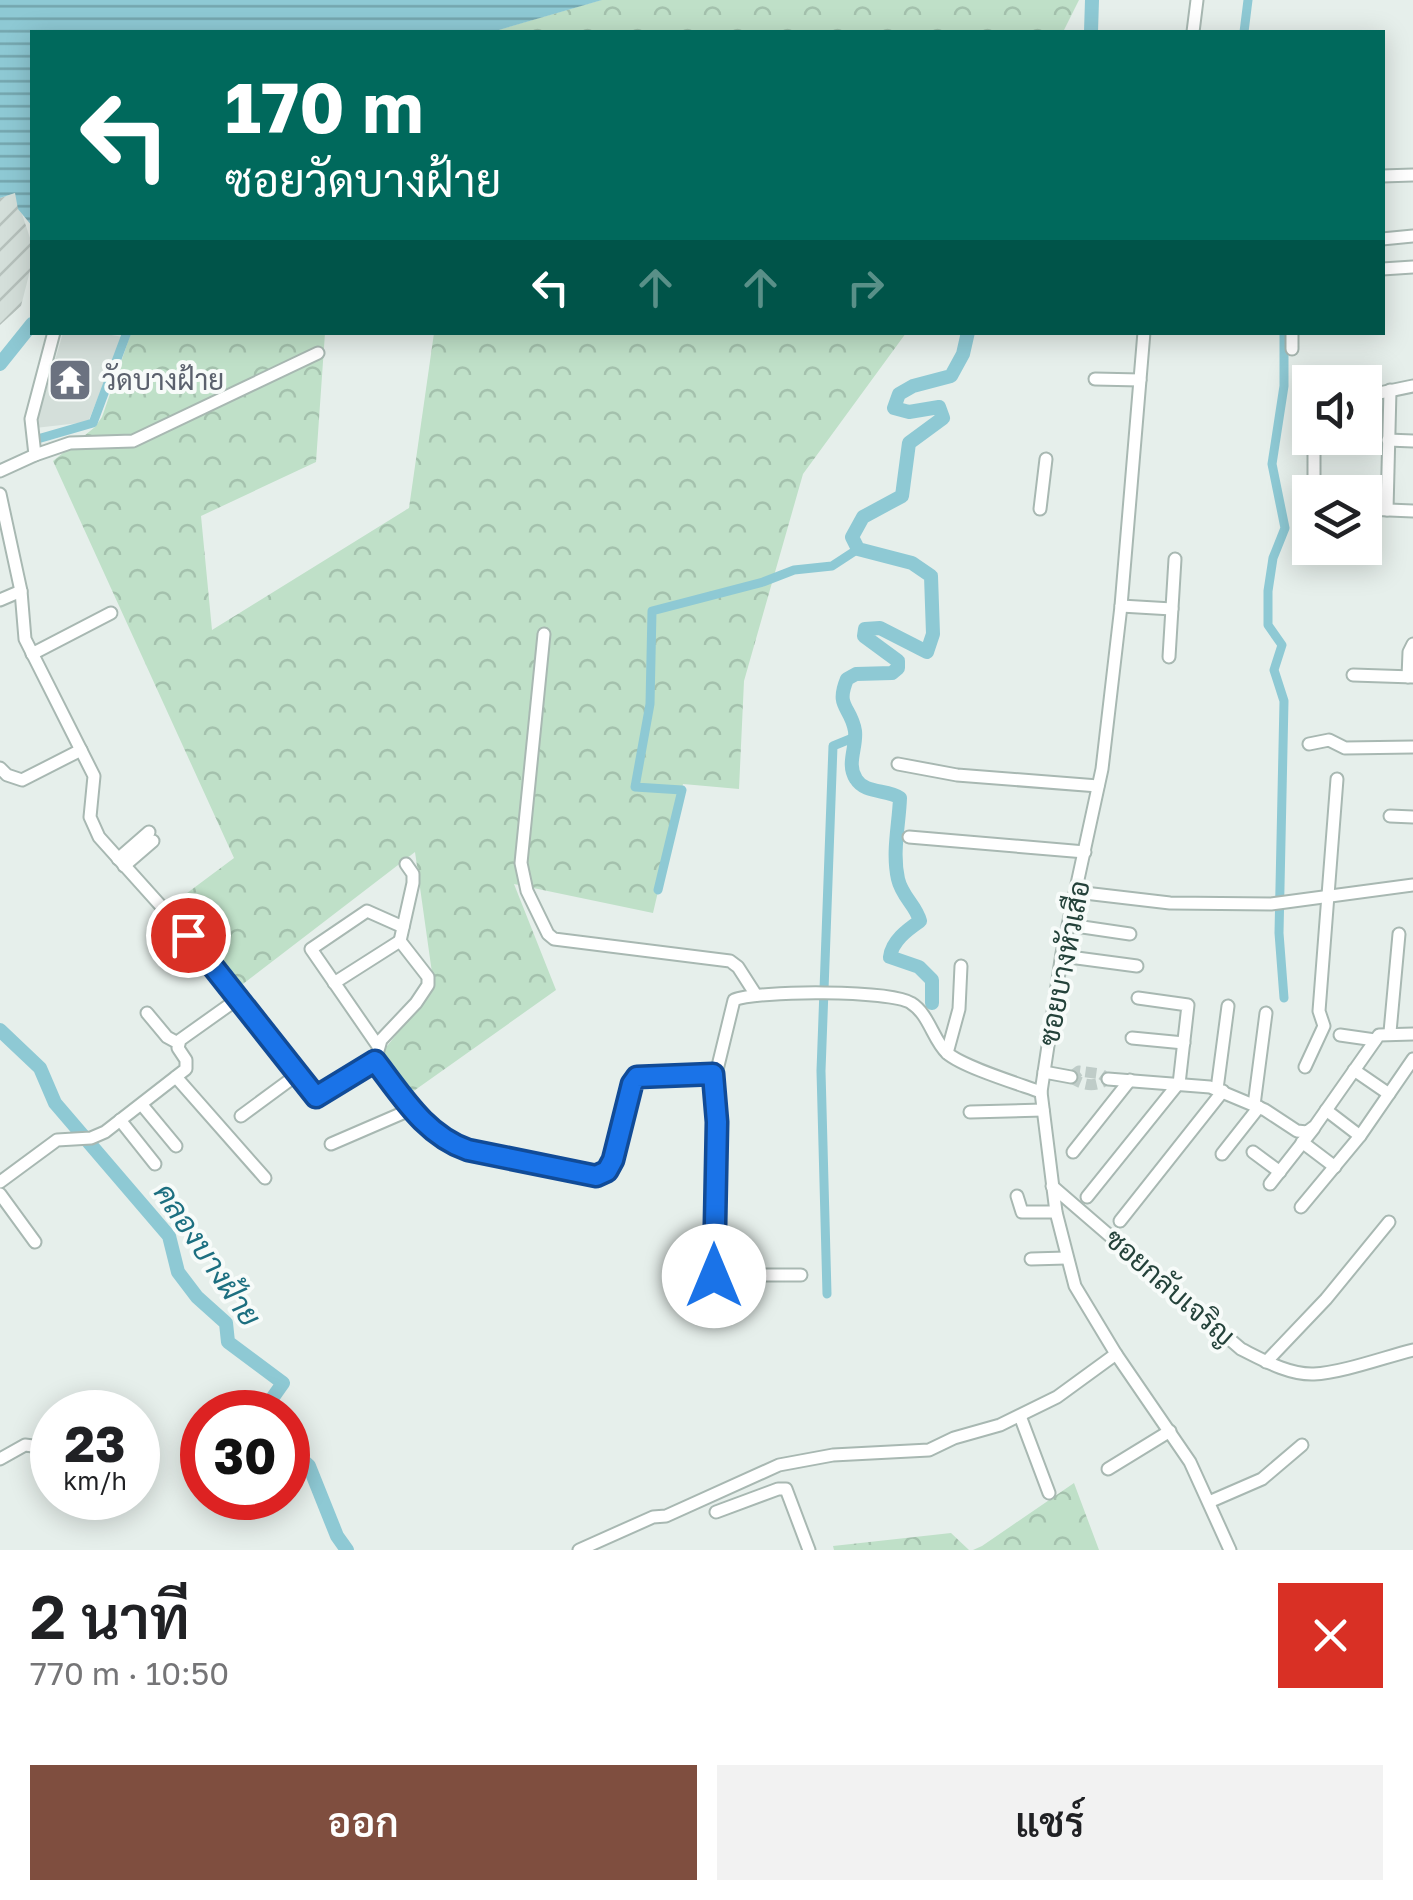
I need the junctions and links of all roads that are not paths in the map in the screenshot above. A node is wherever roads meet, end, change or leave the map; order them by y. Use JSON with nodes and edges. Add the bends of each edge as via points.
{"nodes":[{"id":1,"x":1197,"y":0,"type":"edge"},
{"id":2,"x":1193,"y":30,"type":"edge"},
{"id":3,"x":1385,"y":176,"type":"edge"},
{"id":4,"x":1413,"y":176,"type":"edge"},
{"id":5,"x":1413,"y":236,"type":"edge"},
{"id":6,"x":1385,"y":239,"type":"edge"},
{"id":7,"x":1413,"y":268,"type":"edge"},
{"id":8,"x":1385,"y":270,"type":"edge"},
{"id":9,"x":53,"y":335,"type":"edge"},
{"id":10,"x":1144,"y":335,"type":"edge"},
{"id":11,"x":1292,"y":335,"type":"edge"},
{"id":12,"x":1292,"y":349,"type":"dead end"},
{"id":13,"x":318,"y":352,"type":"dead end"},
{"id":14,"x":1095,"y":379,"type":"dead end"},
{"id":15,"x":1140,"y":380,"type":"junction"},
{"id":16,"x":1413,"y":386,"type":"edge"},
{"id":17,"x":1390,"y":390,"type":"junction"},
{"id":18,"x":1382,"y":392,"type":"edge"},
{"id":19,"x":1388,"y":440,"type":"junction"},
{"id":20,"x":1413,"y":440,"type":"edge"},
{"id":21,"x":35,"y":456,"type":"junction"},
{"id":22,"x":1046,"y":459,"type":"dead end"},
{"id":23,"x":0,"y":471,"type":"edge"},
{"id":24,"x":0,"y":494,"type":"edge"},
{"id":25,"x":1040,"y":509,"type":"dead end"},
{"id":26,"x":1382,"y":510,"type":"edge"},
{"id":27,"x":1387,"y":510,"type":"junction"},
{"id":28,"x":1413,"y":511,"type":"edge"},
{"id":29,"x":1175,"y":559,"type":"dead end"},
{"id":30,"x":21,"y":591,"type":"junction"},
{"id":31,"x":0,"y":600,"type":"edge"},
{"id":32,"x":1121,"y":606,"type":"junction"},
{"id":33,"x":1172,"y":610,"type":"junction"},
{"id":34,"x":111,"y":613,"type":"dead end"},
{"id":35,"x":544,"y":634,"type":"dead end"},
{"id":36,"x":1413,"y":644,"type":"edge"},
{"id":37,"x":32,"y":654,"type":"junction"},
{"id":38,"x":1168,"y":657,"type":"dead end"},
{"id":39,"x":1353,"y":675,"type":"dead end"},
{"id":40,"x":1410,"y":677,"type":"edge"},
{"id":41,"x":1309,"y":744,"type":"dead end"},
{"id":42,"x":1413,"y":747,"type":"edge"},
{"id":43,"x":81,"y":750,"type":"junction"},
{"id":44,"x":898,"y":764,"type":"dead end"},
{"id":45,"x":0,"y":768,"type":"edge"},
{"id":46,"x":1336,"y":779,"type":"dead end"},
{"id":47,"x":1098,"y":786,"type":"junction"},
{"id":48,"x":1390,"y":816,"type":"dead end"},
{"id":49,"x":1413,"y":817,"type":"edge"},
{"id":50,"x":151,"y":837,"type":"dead end"},
{"id":51,"x":909,"y":837,"type":"dead end"},
{"id":52,"x":1085,"y":852,"type":"junction"},
{"id":53,"x":121,"y":863,"type":"junction"},
{"id":54,"x":406,"y":864,"type":"dead end"},
{"id":55,"x":1413,"y":884,"type":"edge"},
{"id":56,"x":1076,"y":892,"type":"junction"},
{"id":57,"x":1329,"y":894,"type":"junction"},
{"id":58,"x":1070,"y":925,"type":"junction"},
{"id":59,"x":403,"y":927,"type":"junction"},
{"id":60,"x":1130,"y":934,"type":"dead end"},
{"id":61,"x":1399,"y":934,"type":"dead end"},
{"id":62,"x":400,"y":941,"type":"junction"},
{"id":63,"x":1062,"y":956,"type":"junction"},
{"id":64,"x":961,"y":966,"type":"dead end"},
{"id":65,"x":1137,"y":966,"type":"dead end"},
{"id":66,"x":334,"y":983,"type":"junction"},
{"id":67,"x":756,"y":995,"type":"junction"},
{"id":68,"x":240,"y":998,"type":"junction"},
{"id":69,"x":1138,"y":998,"type":"dead end"},
{"id":70,"x":1228,"y":1006,"type":"dead end"},
{"id":71,"x":146,"y":1013,"type":"dead end"},
{"id":72,"x":1266,"y":1014,"type":"dead end"},
{"id":73,"x":1390,"y":1032,"type":"junction"},
{"id":74,"x":1413,"y":1034,"type":"edge"},
{"id":75,"x":1340,"y":1035,"type":"dead end"},
{"id":76,"x":1132,"y":1038,"type":"dead end"},
{"id":77,"x":1375,"y":1040,"type":"junction"},
{"id":78,"x":1184,"y":1043,"type":"junction"},
{"id":79,"x":178,"y":1044,"type":"junction"},
{"id":80,"x":378,"y":1046,"type":"junction"},
{"id":81,"x":947,"y":1053,"type":"junction"},
{"id":82,"x":1413,"y":1060,"type":"edge"},
{"id":83,"x":375,"y":1061,"type":"junction"},
{"id":84,"x":1306,"y":1067,"type":"dead end"},
{"id":85,"x":1354,"y":1070,"type":"junction"},
{"id":86,"x":1044,"y":1072,"type":"junction"},
{"id":87,"x":298,"y":1074,"type":"junction"},
{"id":88,"x":713,"y":1074,"type":"junction"},
{"id":89,"x":176,"y":1077,"type":"junction"},
{"id":90,"x":1071,"y":1077,"type":"tunnel mouth"},
{"id":91,"x":1108,"y":1079,"type":"dead end"},
{"id":92,"x":1130,"y":1080,"type":"junction"},
{"id":93,"x":1179,"y":1084,"type":"junction"},
{"id":94,"x":1220,"y":1090,"type":"junction"},
{"id":95,"x":1040,"y":1092,"type":"junction"},
{"id":96,"x":1389,"y":1094,"type":"junction"},
{"id":97,"x":142,"y":1104,"type":"junction"},
{"id":98,"x":1256,"y":1106,"type":"junction"},
{"id":99,"x":412,"y":1109,"type":"junction"},
{"id":100,"x":1042,"y":1110,"type":"junction"},
{"id":101,"x":1326,"y":1110,"type":"junction"},
{"id":102,"x":970,"y":1112,"type":"dead end"},
{"id":103,"x":241,"y":1116,"type":"dead end"},
{"id":104,"x":120,"y":1120,"type":"junction"},
{"id":105,"x":1315,"y":1126,"type":"junction"},
{"id":106,"x":1360,"y":1136,"type":"junction"},
{"id":107,"x":1302,"y":1142,"type":"junction"},
{"id":108,"x":331,"y":1144,"type":"dead end"},
{"id":109,"x":176,"y":1146,"type":"dead end"},
{"id":110,"x":1073,"y":1152,"type":"dead end"},
{"id":111,"x":1253,"y":1152,"type":"dead end"},
{"id":112,"x":1222,"y":1154,"type":"dead end"},
{"id":113,"x":155,"y":1164,"type":"dead end"},
{"id":114,"x":1335,"y":1167,"type":"junction"},
{"id":115,"x":1280,"y":1172,"type":"junction"},
{"id":116,"x":265,"y":1178,"type":"dead end"},
{"id":117,"x":0,"y":1182,"type":"edge"},
{"id":118,"x":1270,"y":1184,"type":"dead end"},
{"id":119,"x":1052,"y":1186,"type":"junction"},
{"id":120,"x":0,"y":1194,"type":"edge"},
{"id":121,"x":1017,"y":1196,"type":"dead end"},
{"id":122,"x":1087,"y":1197,"type":"dead end"},
{"id":123,"x":1301,"y":1208,"type":"dead end"},
{"id":124,"x":1056,"y":1212,"type":"junction"},
{"id":125,"x":1120,"y":1221,"type":"dead end"},
{"id":126,"x":1388,"y":1222,"type":"dead end"},
{"id":127,"x":35,"y":1242,"type":"dead end"},
{"id":128,"x":1066,"y":1258,"type":"junction"},
{"id":129,"x":1030,"y":1259,"type":"dead end"},
{"id":130,"x":801,"y":1275,"type":"dead end"},
{"id":131,"x":1413,"y":1350,"type":"edge"},
{"id":132,"x":1116,"y":1354,"type":"junction"},
{"id":133,"x":1266,"y":1362,"type":"junction"},
{"id":134,"x":1020,"y":1416,"type":"junction"},
{"id":135,"x":1170,"y":1431,"type":"junction"},
{"id":136,"x":30,"y":1445,"type":"edge"},
{"id":137,"x":1302,"y":1445,"type":"dead end"},
{"id":138,"x":0,"y":1459,"type":"edge"},
{"id":139,"x":1108,"y":1469,"type":"dead end"},
{"id":140,"x":1049,"y":1492,"type":"dead end"},
{"id":141,"x":1209,"y":1502,"type":"junction"},
{"id":142,"x":716,"y":1512,"type":"dead end"},
{"id":143,"x":579,"y":1550,"type":"edge"},
{"id":144,"x":810,"y":1550,"type":"edge"},
{"id":145,"x":1230,"y":1550,"type":"edge"}],
"edges":[{"from":1,"to":2,"type":"street"},
{"from":3,"to":4,"type":"street"},
{"from":5,"to":6,"type":"street"},
{"from":7,"to":8,"type":"street"},
{"from":9,"to":21,"type":"street","via":[[31,418]]},
{"from":10,"to":15,"type":"street","name":"ซอยบางหัวเสือ"},
{"from":11,"to":12,"type":"street"},
{"from":13,"to":21,"type":"street","via":[[133,441],[70,443]]},
{"from":14,"to":15,"type":"street"},
{"from":15,"to":32,"type":"street","name":"ซอยบางหัวเสือ"},
{"from":16,"to":17,"type":"street"},
{"from":17,"to":18,"type":"street"},
{"from":17,"to":19,"type":"street"},
{"from":19,"to":20,"type":"street"},
{"from":19,"to":27,"type":"street"},
{"from":21,"to":23,"type":"street"},
{"from":22,"to":25,"type":"street"},
{"from":24,"to":30,"type":"street"},
{"from":26,"to":27,"type":"street"},
{"from":27,"to":28,"type":"street"},
{"from":29,"to":33,"type":"street"},
{"from":30,"to":31,"type":"street"},
{"from":30,"to":37,"type":"street"},
{"from":32,"to":33,"type":"street"},
{"from":32,"to":47,"type":"street","name":"ซอยบางหัวเสือ"},
{"from":33,"to":38,"type":"street"},
{"from":34,"to":37,"type":"street"},
{"from":35,"to":67,"type":"street","via":[[521,862],[548,934],[561,942],[730,962]]},
{"from":36,"to":40,"type":"street"},
{"from":37,"to":43,"type":"street"},
{"from":39,"to":40,"type":"street"},
{"from":41,"to":42,"type":"street"},
{"from":43,"to":45,"type":"street","via":[[22,780]]},
{"from":43,"to":53,"type":"street","via":[[94,776],[92,824]]},
{"from":44,"to":47,"type":"street"},
{"from":46,"to":57,"type":"street"},
{"from":47,"to":52,"type":"street","name":"ซอยบางหัวเสือ"},
{"from":48,"to":49,"type":"street"},
{"from":50,"to":53,"type":"street"},
{"from":51,"to":52,"type":"street"},
{"from":52,"to":56,"type":"street","name":"ซอยบางหัวเสือ"},
{"from":53,"to":68,"type":"street"},
{"from":54,"to":59,"type":"street","via":[[413,882]]},
{"from":55,"to":57,"type":"street"},
{"from":56,"to":57,"type":"street","via":[[1271,904]]},
{"from":56,"to":58,"type":"street","name":"ซอยบางหัวเสือ"},
{"from":57,"to":84,"type":"street","via":[[1318,1011],[1324,1026]]},
{"from":58,"to":60,"type":"street"},
{"from":58,"to":63,"type":"street","name":"ซอยบางหัวเสือ"},
{"from":59,"to":62,"type":"street"},
{"from":59,"to":66,"type":"street","via":[[367,911],[311,949]]},
{"from":61,"to":73,"type":"street"},
{"from":62,"to":66,"type":"street"},
{"from":62,"to":80,"type":"street","via":[[428,985]]},
{"from":63,"to":65,"type":"street"},
{"from":63,"to":86,"type":"street","name":"ซอยบางหัวเสือ"},
{"from":64,"to":81,"type":"street"},
{"from":66,"to":80,"type":"street"},
{"from":67,"to":81,"type":"street","via":[[906,1000]]},
{"from":67,"to":88,"type":"street","via":[[731,1005],[721,1064]]},
{"from":68,"to":79,"type":"street"},
{"from":68,"to":87,"type":"street"},
{"from":69,"to":78,"type":"street","via":[[1186,1002]]},
{"from":70,"to":94,"type":"street"},
{"from":71,"to":79,"type":"street"},
{"from":72,"to":98,"type":"street"},
{"from":73,"to":74,"type":"street"},
{"from":73,"to":77,"type":"street"},
{"from":75,"to":77,"type":"street"},
{"from":76,"to":78,"type":"street"},
{"from":77,"to":85,"type":"street"},
{"from":78,"to":93,"type":"street"},
{"from":79,"to":89,"type":"street","via":[[188,1064]]},
{"from":80,"to":83,"type":"street"},
{"from":81,"to":95,"type":"street"},
{"from":82,"to":96,"type":"street"},
{"from":83,"to":87,"type":"street","via":[[316,1097]]},
{"from":83,"to":99,"type":"street"},
{"from":85,"to":96,"type":"street"},
{"from":85,"to":101,"type":"street"},
{"from":86,"to":90,"type":"street"},
{"from":86,"to":95,"type":"street","name":"ซอยบางหัวเสือ"},
{"from":87,"to":103,"type":"street"},
{"from":88,"to":99,"type":"street","via":[[637,1077],[613,1160],[596,1176],[451,1144]]},
{"from":88,"to":130,"type":"street","via":[[713,1276]]},
{"from":89,"to":97,"type":"street"},
{"from":89,"to":116,"type":"street"},
{"from":91,"to":92,"type":"street"},
{"from":92,"to":93,"type":"street"},
{"from":92,"to":110,"type":"street"},
{"from":93,"to":94,"type":"street"},
{"from":93,"to":122,"type":"street"},
{"from":94,"to":98,"type":"street"},
{"from":94,"to":125,"type":"street"},
{"from":95,"to":100,"type":"street","name":"ซอยบางหัวเสือ"},
{"from":96,"to":106,"type":"street"},
{"from":97,"to":104,"type":"street"},
{"from":97,"to":109,"type":"street"},
{"from":98,"to":105,"type":"street","via":[[1297,1131]]},
{"from":98,"to":112,"type":"street"},
{"from":99,"to":108,"type":"street"},
{"from":100,"to":102,"type":"street"},
{"from":100,"to":119,"type":"street","name":"ซอยบางหัวเสือ"},
{"from":101,"to":105,"type":"street"},
{"from":101,"to":106,"type":"street"},
{"from":104,"to":113,"type":"street"},
{"from":104,"to":117,"type":"street","via":[[91,1138],[58,1140]]},
{"from":105,"to":107,"type":"street"},
{"from":106,"to":114,"type":"street"},
{"from":107,"to":114,"type":"street"},
{"from":107,"to":115,"type":"street"},
{"from":111,"to":115,"type":"street"},
{"from":114,"to":123,"type":"street"},
{"from":115,"to":118,"type":"street"},
{"from":119,"to":124,"type":"street","name":"ซอยบางหัวเสือ"},
{"from":119,"to":133,"type":"street","name":"ซอยกลับเจริญ","via":[[1241,1348]]},
{"from":120,"to":127,"type":"street"},
{"from":121,"to":124,"type":"street","via":[[1022,1212]]},
{"from":124,"to":128,"type":"street","name":"ซอยบางหัวเสือ"},
{"from":126,"to":133,"type":"street"},
{"from":128,"to":129,"type":"street"},
{"from":128,"to":132,"type":"street","name":"ซอยบางหัวเสือ","via":[[1080,1296]]},
{"from":131,"to":133,"type":"street","name":"ซอยกลับเจริญ","via":[[1318,1374]]},
{"from":132,"to":134,"type":"street"},
{"from":132,"to":135,"type":"street","name":"ซอยบางหัวเสือ"},
{"from":134,"to":140,"type":"street"},
{"from":134,"to":143,"type":"street","via":[[929,1450],[778,1465]]},
{"from":135,"to":139,"type":"street"},
{"from":135,"to":141,"type":"street","name":"ซอยบางหัวเสือ"},
{"from":136,"to":138,"type":"street"},
{"from":137,"to":141,"type":"street","via":[[1262,1479]]},
{"from":141,"to":145,"type":"street","name":"ซอยบางหัวเสือ"},
{"from":142,"to":144,"type":"street","via":[[786,1489]]}]}
